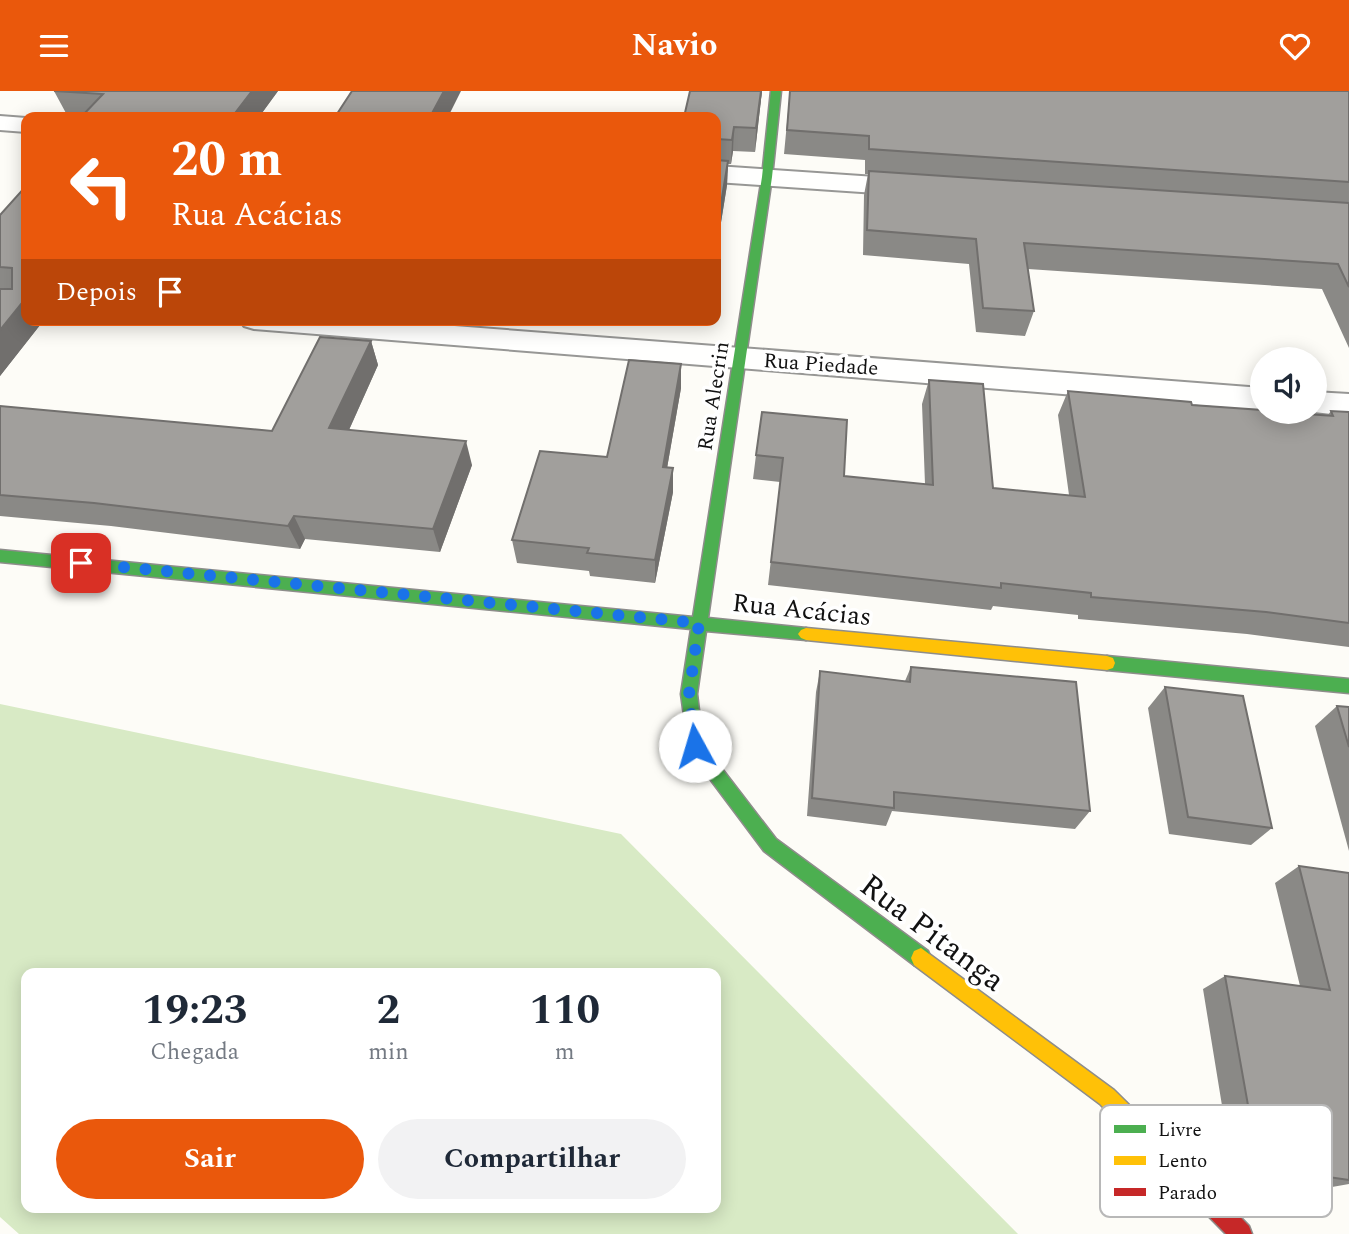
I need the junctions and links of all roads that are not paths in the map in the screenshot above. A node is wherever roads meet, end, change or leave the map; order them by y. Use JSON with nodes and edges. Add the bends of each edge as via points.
{"nodes":[{"id":1,"x":776,"y":91,"type":"edge"},
{"id":2,"x":0,"y":123,"type":"edge"},
{"id":3,"x":21,"y":125,"type":"edge"},
{"id":4,"x":721,"y":174,"type":"edge"},
{"id":5,"x":767,"y":177,"type":"junction"},
{"id":6,"x":947,"y":190,"type":"edge"},
{"id":7,"x":331,"y":326,"type":"edge"},
{"id":8,"x":740,"y":358,"type":"junction"},
{"id":9,"x":1250,"y":398,"type":"edge"},
{"id":10,"x":1327,"y":404,"type":"edge"},
{"id":11,"x":1349,"y":405,"type":"edge"},
{"id":12,"x":0,"y":556,"type":"edge"},
{"id":13,"x":699,"y":623,"type":"junction"},
{"id":14,"x":1349,"y":686,"type":"edge"},
{"id":15,"x":1115,"y":1105,"type":"edge"},
{"id":16,"x":1224,"y":1217,"type":"edge"},
{"id":17,"x":1241,"y":1234,"type":"edge"}],
"edges":[{"from":1,"to":5,"type":"street","name":"Rua Alecrin"},
{"from":2,"to":3,"type":"street"},
{"from":4,"to":5,"type":"street"},
{"from":5,"to":6,"type":"street"},
{"from":5,"to":8,"type":"street","name":"Rua Alecrin"},
{"from":7,"to":8,"type":"street","name":"Rua Piedade"},
{"from":8,"to":9,"type":"street","name":"Rua Piedade"},
{"from":8,"to":13,"type":"street","name":"Rua Alecrin"},
{"from":10,"to":11,"type":"street"},
{"from":12,"to":13,"type":"street","name":"Rua Acácias"},
{"from":13,"to":14,"type":"street","name":"Rua Acácias"},
{"from":13,"to":15,"type":"street","name":"Rua Pitanga","via":[[689,694],[695,746],[770,845]]},
{"from":16,"to":17,"type":"street","name":"Rua Pitanga"}]}
